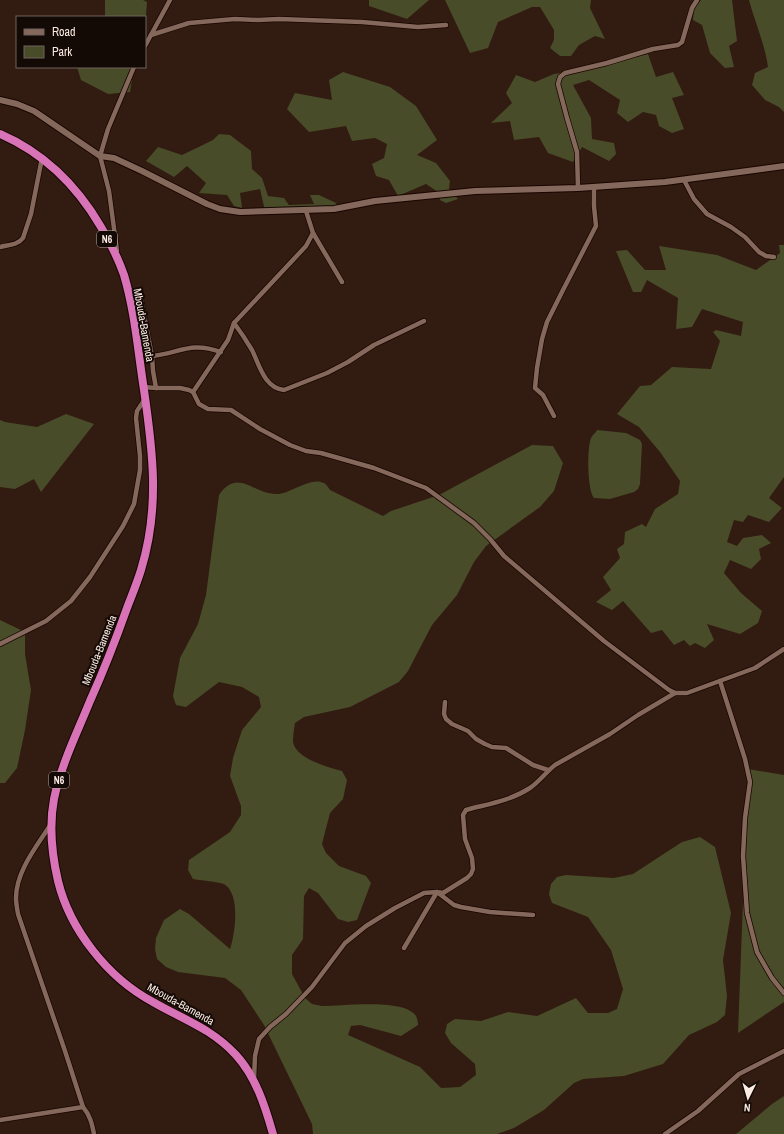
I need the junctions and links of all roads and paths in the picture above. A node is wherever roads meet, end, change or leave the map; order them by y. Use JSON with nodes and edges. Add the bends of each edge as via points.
{"nodes":[{"id":1,"x":170,"y":0,"type":"edge"},
{"id":2,"x":697,"y":0,"type":"edge"},
{"id":3,"x":446,"y":25,"type":"dead end"},
{"id":4,"x":151,"y":35,"type":"junction"},
{"id":5,"x":146,"y":44,"type":"edge"},
{"id":6,"x":134,"y":68,"type":"edge"},
{"id":7,"x":0,"y":100,"type":"edge"},
{"id":8,"x":0,"y":134,"type":"edge"},
{"id":9,"x":100,"y":156,"type":"junction"},
{"id":10,"x":42,"y":158,"type":"junction"},
{"id":11,"x":784,"y":166,"type":"edge"},
{"id":12,"x":684,"y":180,"type":"junction"},
{"id":13,"x":594,"y":187,"type":"junction"},
{"id":14,"x":578,"y":188,"type":"junction"},
{"id":15,"x":306,"y":211,"type":"junction"},
{"id":16,"x":313,"y":233,"type":"junction"},
{"id":17,"x":0,"y":247,"type":"edge"},
{"id":18,"x":774,"y":257,"type":"dead end"},
{"id":19,"x":118,"y":258,"type":"junction"},
{"id":20,"x":342,"y":282,"type":"dead end"},
{"id":21,"x":127,"y":288,"type":"junction"},
{"id":22,"x":424,"y":321,"type":"dead end"},
{"id":23,"x":234,"y":323,"type":"junction"},
{"id":24,"x":221,"y":352,"type":"junction"},
{"id":25,"x":152,"y":356,"type":"junction"},
{"id":26,"x":143,"y":386,"type":"junction"},
{"id":27,"x":156,"y":388,"type":"junction"},
{"id":28,"x":193,"y":392,"type":"junction"},
{"id":29,"x":145,"y":399,"type":"junction"},
{"id":30,"x":554,"y":416,"type":"dead end"},
{"id":31,"x":0,"y":644,"type":"edge"},
{"id":32,"x":784,"y":649,"type":"edge"},
{"id":33,"x":720,"y":681,"type":"junction"},
{"id":34,"x":675,"y":693,"type":"junction"},
{"id":35,"x":446,"y":702,"type":"dead end"},
{"id":36,"x":548,"y":770,"type":"junction"},
{"id":37,"x":52,"y":822,"type":"junction"},
{"id":38,"x":438,"y":892,"type":"junction"},
{"id":39,"x":533,"y":915,"type":"dead end"},
{"id":40,"x":404,"y":948,"type":"dead end"},
{"id":41,"x":784,"y":993,"type":"edge"},
{"id":42,"x":784,"y":1051,"type":"edge"},
{"id":43,"x":254,"y":1080,"type":"junction"},
{"id":44,"x":83,"y":1107,"type":"junction"},
{"id":45,"x":0,"y":1120,"type":"edge"},
{"id":46,"x":94,"y":1134,"type":"edge"},
{"id":47,"x":273,"y":1134,"type":"edge"},
{"id":48,"x":665,"y":1134,"type":"edge"}],
"edges":[{"from":1,"to":4,"type":"street"},
{"from":2,"to":14,"type":"street","via":[[692,8],[682,42],[678,45],[565,72],[560,77],[558,84],[577,152]]},
{"from":3,"to":4,"type":"street","via":[[418,27],[362,22],[235,19],[189,24]]},
{"from":4,"to":5,"type":"street"},
{"from":6,"to":9,"type":"street","via":[[108,129]]},
{"from":7,"to":9,"type":"street","via":[[34,111]]},
{"from":8,"to":10,"type":"highway","name":"Mbouda-Bamenda","number":"N6"},
{"from":9,"to":15,"type":"street","via":[[114,158],[220,209],[240,212]]},
{"from":9,"to":19,"type":"street","via":[[109,191]]},
{"from":10,"to":17,"type":"street","via":[[31,214],[23,238],[15,244]]},
{"from":10,"to":19,"type":"highway","name":"Mbouda-Bamenda","number":"N6","via":[[72,185],[94,216]]},
{"from":11,"to":12,"type":"street"},
{"from":12,"to":13,"type":"street"},
{"from":12,"to":18,"type":"street","via":[[694,199],[707,214],[745,237],[759,252]]},
{"from":13,"to":14,"type":"street"},
{"from":13,"to":30,"type":"street","via":[[596,226],[547,322],[542,339],[535,388],[544,395]]},
{"from":14,"to":15,"type":"street","via":[[475,191]]},
{"from":15,"to":16,"type":"street"},
{"from":16,"to":20,"type":"street"},
{"from":16,"to":23,"type":"street","via":[[306,246]]},
{"from":19,"to":21,"type":"highway","name":"Mbouda-Bamenda","number":"N6"},
{"from":21,"to":25,"type":"street","via":[[141,300]]},
{"from":21,"to":26,"type":"highway","name":"Mbouda-Bamenda","number":"N6"},
{"from":22,"to":23,"type":"street","via":[[374,345],[328,373],[284,390],[280,390],[267,380]]},
{"from":23,"to":24,"type":"street"},
{"from":24,"to":25,"type":"street","via":[[194,347]]},
{"from":24,"to":28,"type":"street"},
{"from":25,"to":27,"type":"street"},
{"from":26,"to":27,"type":"street"},
{"from":26,"to":29,"type":"highway","name":"Mbouda-Bamenda","number":"N6"},
{"from":27,"to":28,"type":"street","via":[[180,388]]},
{"from":28,"to":34,"type":"street","via":[[199,404],[214,410],[231,410],[290,445],[374,468],[426,488],[474,523],[504,556],[604,641]]},
{"from":29,"to":31,"type":"street","via":[[137,411],[136,418],[140,470],[134,504],[123,526],[71,601],[46,621]]},
{"from":29,"to":37,"type":"highway","name":"Mbouda-Bamenda","number":"N6","via":[[154,475],[149,536],[141,569],[124,616],[69,750],[54,800]]},
{"from":32,"to":33,"type":"street","via":[[755,668]]},
{"from":33,"to":34,"type":"street","via":[[687,693]]},
{"from":33,"to":41,"type":"street","via":[[750,782],[745,818],[744,856],[747,913],[757,952]]},
{"from":34,"to":36,"type":"street"},
{"from":35,"to":36,"type":"street","via":[[444,714],[452,724],[468,731],[485,744],[506,748],[533,765]]},
{"from":36,"to":38,"type":"street","via":[[531,787],[497,803],[464,812],[465,839],[473,869],[467,878],[443,893]]},
{"from":37,"to":43,"type":"highway","name":"Mbouda-Bamenda","number":"N6","via":[[54,858],[65,902],[95,953],[114,974],[134,990],[200,1026],[224,1043]]},
{"from":37,"to":44,"type":"street","via":[[26,864],[16,898],[18,914]]},
{"from":38,"to":39,"type":"street","via":[[454,905],[461,907]]},
{"from":38,"to":40,"type":"street"},
{"from":38,"to":43,"type":"street","via":[[424,893],[395,908],[345,943],[312,987],[259,1039]]},
{"from":42,"to":48,"type":"street","via":[[738,1074],[698,1111]]},
{"from":43,"to":47,"type":"highway","name":"Mbouda-Bamenda","number":"N6"},
{"from":44,"to":45,"type":"street"},
{"from":44,"to":46,"type":"street","via":[[89,1116]]}]}
